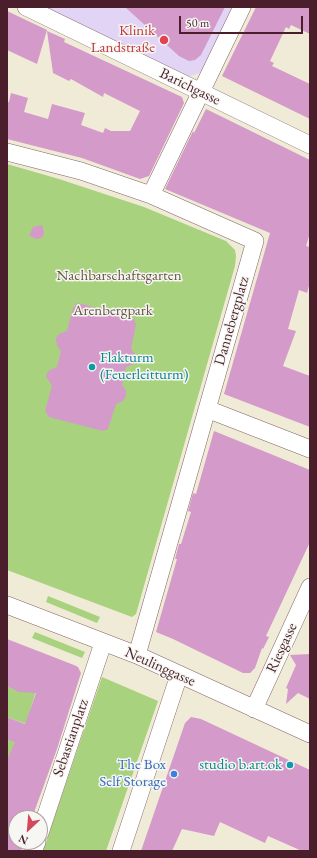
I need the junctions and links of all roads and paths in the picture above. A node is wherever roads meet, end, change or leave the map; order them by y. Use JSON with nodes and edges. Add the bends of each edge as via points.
{"nodes":[{"id":1,"x":26,"y":7,"type":"edge"},
{"id":2,"x":242,"y":7,"type":"edge"},
{"id":3,"x":201,"y":93,"type":"junction"},
{"id":4,"x":310,"y":145,"type":"edge"},
{"id":5,"x":7,"y":152,"type":"edge"},
{"id":6,"x":151,"y":195,"type":"junction"},
{"id":7,"x":207,"y":409,"type":"junction"},
{"id":8,"x":310,"y":449,"type":"edge"},
{"id":9,"x":310,"y":587,"type":"edge"},
{"id":10,"x":7,"y":605,"type":"edge"},
{"id":11,"x":103,"y":643,"type":"junction"},
{"id":12,"x":137,"y":655,"type":"junction"},
{"id":13,"x":180,"y":675,"type":"junction"},
{"id":14,"x":254,"y":709,"type":"junction"},
{"id":15,"x":310,"y":734,"type":"edge"},
{"id":16,"x":48,"y":810,"type":"edge"},
{"id":17,"x":121,"y":851,"type":"edge"}],
"edges":[{"from":1,"to":3,"type":"street","name":"Barichgasse"},
{"from":2,"to":3,"type":"street"},
{"from":3,"to":4,"type":"street","name":"Barichgasse"},
{"from":3,"to":6,"type":"street"},
{"from":5,"to":6,"type":"street","name":"Dannebergplatz","via":[[81,171]]},
{"from":6,"to":7,"type":"street","name":"Dannebergplatz","via":[[255,241]]},
{"from":7,"to":8,"type":"street"},
{"from":7,"to":12,"type":"street","name":"Dannebergplatz"},
{"from":9,"to":14,"type":"street","name":"Riesgasse"},
{"from":10,"to":11,"type":"street","name":"Neulinggasse"},
{"from":11,"to":12,"type":"street","name":"Neulinggasse"},
{"from":11,"to":16,"type":"street","name":"Sebastianplatz"},
{"from":12,"to":13,"type":"street","name":"Neulinggasse"},
{"from":13,"to":14,"type":"street","name":"Neulinggasse"},
{"from":13,"to":17,"type":"street"},
{"from":14,"to":15,"type":"street","name":"Neulinggasse"}]}
